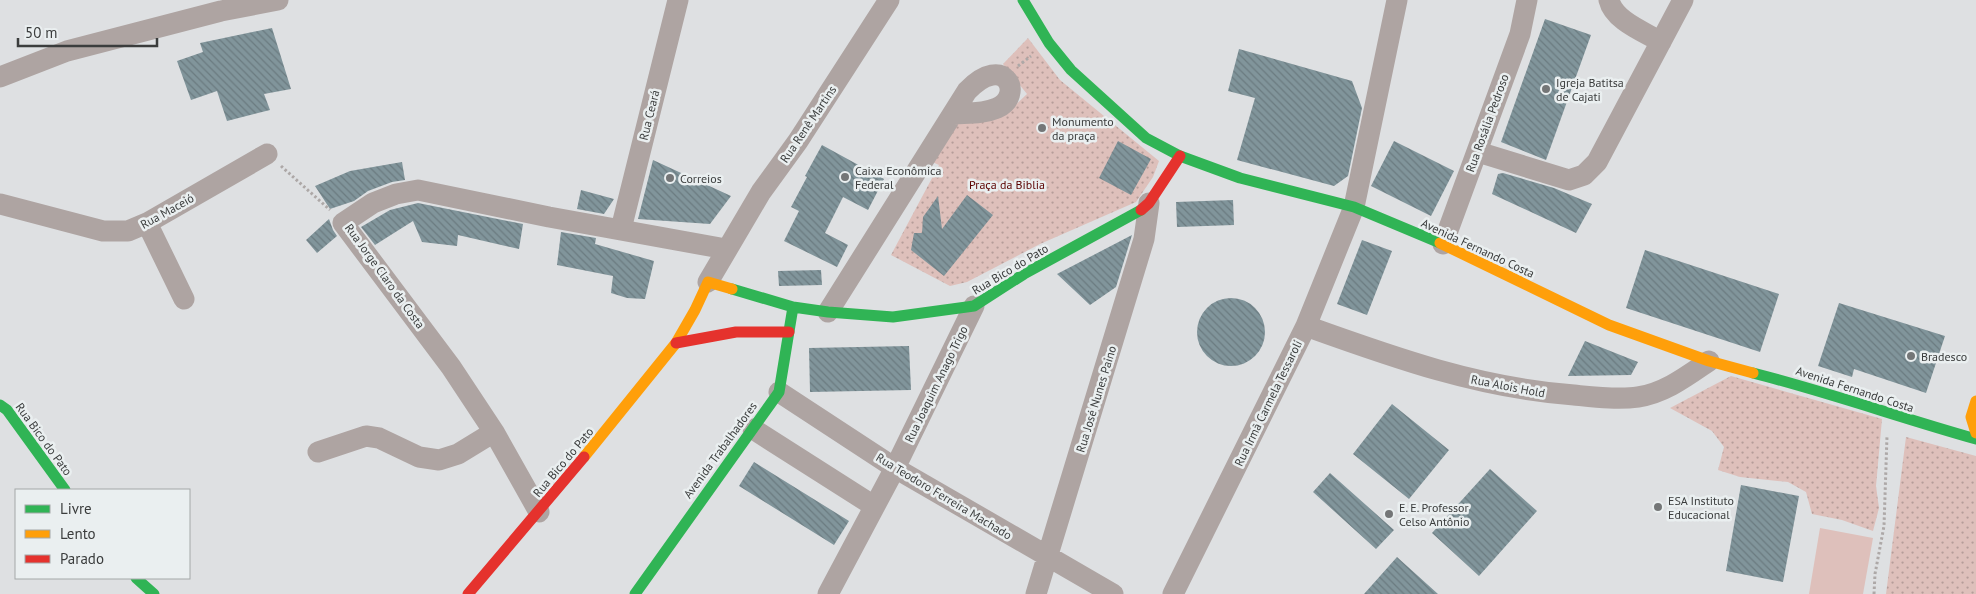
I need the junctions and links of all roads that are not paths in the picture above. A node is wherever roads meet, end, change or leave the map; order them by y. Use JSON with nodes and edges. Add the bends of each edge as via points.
{"nodes":[{"id":1,"x":278,"y":0,"type":"edge"},
{"id":2,"x":889,"y":0,"type":"edge"},
{"id":3,"x":1023,"y":0,"type":"edge"},
{"id":4,"x":1398,"y":0,"type":"edge"},
{"id":5,"x":1527,"y":0,"type":"edge"},
{"id":6,"x":1610,"y":0,"type":"edge"},
{"id":7,"x":1683,"y":0,"type":"edge"},
{"id":8,"x":674,"y":2,"type":"edge"},
{"id":9,"x":216,"y":6,"type":"edge"},
{"id":10,"x":1662,"y":42,"type":"junction"},
{"id":11,"x":0,"y":77,"type":"edge"},
{"id":12,"x":954,"y":114,"type":"junction"},
{"id":13,"x":1478,"y":152,"type":"junction"},
{"id":14,"x":267,"y":154,"type":"road end"},
{"id":15,"x":1180,"y":156,"type":"junction"},
{"id":16,"x":1149,"y":203,"type":"junction"},
{"id":17,"x":0,"y":204,"type":"edge"},
{"id":18,"x":1354,"y":208,"type":"junction"},
{"id":19,"x":147,"y":223,"type":"junction"},
{"id":20,"x":621,"y":229,"type":"junction"},
{"id":21,"x":1443,"y":244,"type":"junction"},
{"id":22,"x":726,"y":249,"type":"junction"},
{"id":23,"x":708,"y":282,"type":"junction"},
{"id":24,"x":184,"y":299,"type":"dead end"},
{"id":25,"x":974,"y":306,"type":"junction"},
{"id":26,"x":793,"y":307,"type":"junction"},
{"id":27,"x":828,"y":312,"type":"junction"},
{"id":28,"x":1306,"y":326,"type":"junction"},
{"id":29,"x":789,"y":332,"type":"junction"},
{"id":30,"x":676,"y":344,"type":"junction"},
{"id":31,"x":1709,"y":361,"type":"junction"},
{"id":32,"x":779,"y":392,"type":"junction"},
{"id":33,"x":1976,"y":399,"type":"edge"},
{"id":34,"x":0,"y":405,"type":"edge"},
{"id":35,"x":753,"y":429,"type":"junction"},
{"id":36,"x":494,"y":432,"type":"junction"},
{"id":37,"x":1976,"y":433,"type":"edge"},
{"id":38,"x":1976,"y":439,"type":"edge"},
{"id":39,"x":318,"y":452,"type":"dead end"},
{"id":40,"x":894,"y":468,"type":"junction"},
{"id":41,"x":64,"y":489,"type":"edge"},
{"id":42,"x":874,"y":506,"type":"junction"},
{"id":43,"x":539,"y":512,"type":"junction"},
{"id":44,"x":1048,"y":558,"type":"junction"},
{"id":45,"x":137,"y":579,"type":"edge"},
{"id":46,"x":154,"y":594,"type":"edge"},
{"id":47,"x":468,"y":594,"type":"edge"},
{"id":48,"x":634,"y":594,"type":"edge"},
{"id":49,"x":828,"y":594,"type":"edge"},
{"id":50,"x":1036,"y":594,"type":"edge"},
{"id":51,"x":1113,"y":594,"type":"edge"},
{"id":52,"x":1173,"y":594,"type":"edge"}],
"edges":[{"from":1,"to":9,"type":"street"},
{"from":2,"to":22,"type":"street","name":"Rua Renê Martins"},
{"from":3,"to":15,"type":"street","name":"Avenida Fernando Costa","via":[[1049,43],[1071,70],[1146,138]]},
{"from":4,"to":18,"type":"street","name":"Rua Irmã Carmela Tessaroli"},
{"from":5,"to":13,"type":"street","name":"Rua Rosália Pedroso","via":[[1520,34]]},
{"from":6,"to":10,"type":"street","via":[[1610,5],[1624,20]]},
{"from":7,"to":10,"type":"street"},
{"from":8,"to":20,"type":"street","name":"Rua Ceará"},
{"from":9,"to":11,"type":"street","via":[[67,51]]},
{"from":10,"to":13,"type":"street","via":[[1597,162],[1584,175],[1569,180]]},
{"from":12,"to":12,"type":"street","via":[[977,113],[999,107],[1010,94],[1010,86],[997,74],[987,76],[976,82]]},
{"from":12,"to":27,"type":"street"},
{"from":13,"to":21,"type":"street","name":"Rua Rosália Pedroso"},
{"from":14,"to":19,"type":"street","name":"Rua Maceió"},
{"from":15,"to":16,"type":"street","name":"Rua Bico do Pato"},
{"from":15,"to":18,"type":"street","name":"Avenida Fernando Costa","via":[[1240,178]]},
{"from":16,"to":25,"type":"street","name":"Rua Bico do Pato","via":[[1129,218],[1024,274]]},
{"from":16,"to":44,"type":"street","name":"Rua José Nunes Paino","via":[[1144,238]]},
{"from":17,"to":19,"type":"street","name":"Rua Maceió","via":[[103,231],[128,231]]},
{"from":18,"to":21,"type":"street","name":"Avenida Fernando Costa"},
{"from":18,"to":28,"type":"street","name":"Rua Irmã Carmela Tessaroli"},
{"from":19,"to":24,"type":"street"},
{"from":20,"to":22,"type":"street","name":"Rua Jorge Claro da Costa"},
{"from":20,"to":36,"type":"street","name":"Rua Jorge Claro da Costa","via":[[418,190],[373,203],[343,223],[451,367]]},
{"from":21,"to":31,"type":"street","name":"Avenida Fernando Costa","via":[[1609,325]]},
{"from":22,"to":23,"type":"street","name":"Rua Renê Martins"},
{"from":23,"to":26,"type":"street","name":"Rua Bico do Pato"},
{"from":23,"to":30,"type":"street","name":"Rua Bico do Pato"},
{"from":25,"to":27,"type":"street","name":"Rua Bico do Pato","via":[[893,317]]},
{"from":25,"to":40,"type":"street","name":"Rua Joaquim Anago Trigo"},
{"from":26,"to":27,"type":"street","name":"Rua Bico do Pato"},
{"from":26,"to":29,"type":"street","name":"Avenida Trabalhadores"},
{"from":28,"to":31,"type":"street","name":"Rua Alois Hold","via":[[1412,364],[1538,392],[1638,397],[1676,384]]},
{"from":28,"to":52,"type":"street","name":"Rua Irmã Carmela Tessaroli"},
{"from":29,"to":30,"type":"street","via":[[736,332]]},
{"from":29,"to":32,"type":"street","name":"Avenida Trabalhadores"},
{"from":30,"to":43,"type":"street","name":"Rua Bico do Pato"},
{"from":31,"to":38,"type":"street","name":"Avenida Fernando Costa","via":[[1804,386]]},
{"from":32,"to":35,"type":"street","name":"Avenida Trabalhadores"},
{"from":32,"to":40,"type":"street","name":"Rua Teodoro Ferreira Machado"},
{"from":33,"to":37,"type":"street","via":[[1971,411]]},
{"from":34,"to":41,"type":"street","name":"Rua Bico do Pato","via":[[12,416]]},
{"from":35,"to":42,"type":"street"},
{"from":35,"to":48,"type":"street","name":"Avenida Trabalhadores"},
{"from":36,"to":39,"type":"street","via":[[458,454],[439,460],[419,457],[379,438],[366,436]]},
{"from":36,"to":43,"type":"street","name":"Rua Jorge Claro da Costa"},
{"from":40,"to":42,"type":"street","name":"Rua Joaquim Anago Trigo"},
{"from":40,"to":44,"type":"street","name":"Rua Teodoro Ferreira Machado"},
{"from":42,"to":49,"type":"street","name":"Rua Joaquim Anago Trigo"},
{"from":43,"to":47,"type":"street","name":"Rua Bico do Pato"},
{"from":44,"to":50,"type":"street","name":"Rua José Nunes Paino"},
{"from":44,"to":51,"type":"street","name":"Rua Teodoro Ferreira Machado"},
{"from":45,"to":46,"type":"street"}]}
